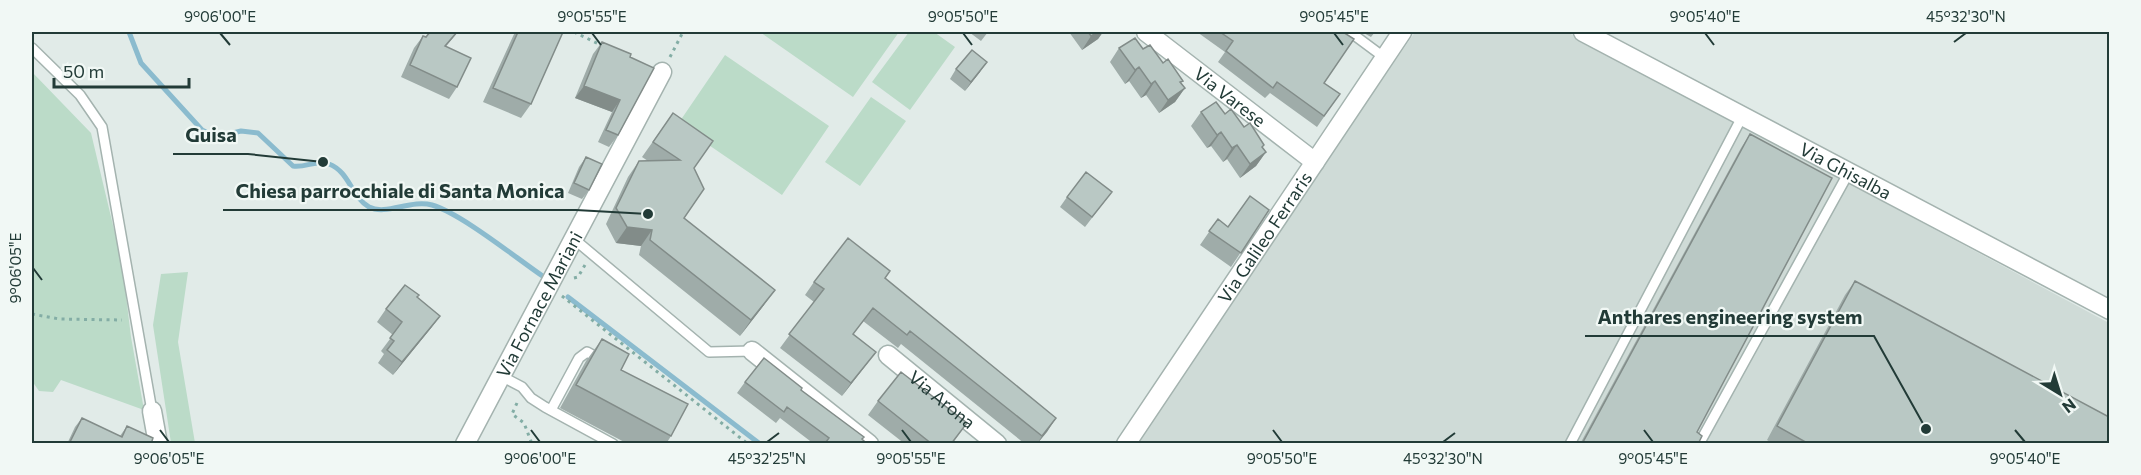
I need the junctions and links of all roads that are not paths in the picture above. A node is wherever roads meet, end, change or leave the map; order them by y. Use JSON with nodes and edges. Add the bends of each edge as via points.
{"nodes":[{"id":1,"x":1146,"y":32,"type":"edge"},
{"id":2,"x":1350,"y":32,"type":"edge"},
{"id":3,"x":1402,"y":32,"type":"edge"},
{"id":4,"x":1583,"y":32,"type":"edge"},
{"id":5,"x":32,"y":48,"type":"edge"},
{"id":6,"x":1385,"y":58,"type":"junction"},
{"id":7,"x":662,"y":72,"type":"road end"},
{"id":8,"x":1742,"y":117,"type":"junction"},
{"id":9,"x":1315,"y":162,"type":"junction"},
{"id":10,"x":1849,"y":172,"type":"junction"},
{"id":11,"x":574,"y":239,"type":"junction"},
{"id":12,"x":2109,"y":310,"type":"edge"},
{"id":13,"x":752,"y":351,"type":"joint"},
{"id":14,"x":888,"y":355,"type":"dead end"},
{"id":15,"x":611,"y":366,"type":"edge"},
{"id":16,"x":501,"y":376,"type":"junction"},
{"id":17,"x":551,"y":410,"type":"junction"},
{"id":18,"x":152,"y":411,"type":"joint"},
{"id":19,"x":158,"y":444,"type":"edge"},
{"id":20,"x":465,"y":444,"type":"edge"},
{"id":21,"x":613,"y":444,"type":"edge"},
{"id":22,"x":869,"y":444,"type":"edge"},
{"id":23,"x":997,"y":444,"type":"edge"},
{"id":24,"x":1126,"y":444,"type":"edge"},
{"id":25,"x":1569,"y":444,"type":"edge"},
{"id":26,"x":1699,"y":444,"type":"edge"}],
"edges":[{"from":1,"to":9,"type":"street","name":"Via Varese"},
{"from":2,"to":6,"type":"lane"},
{"from":3,"to":6,"type":"street","name":"Via Galileo Ferraris"},
{"from":4,"to":8,"type":"street","name":"Via Ghisalba"},
{"from":5,"to":18,"type":"lane","via":[[80,95],[102,127]]},
{"from":6,"to":9,"type":"street","name":"Via Galileo Ferraris"},
{"from":7,"to":11,"type":"street","name":"Via Fornace Mariani"},
{"from":8,"to":10,"type":"street","name":"Via Ghisalba"},
{"from":8,"to":25,"type":"lane"},
{"from":9,"to":24,"type":"street","name":"Via Galileo Ferraris"},
{"from":10,"to":12,"type":"street","name":"Via Ghisalba"},
{"from":10,"to":26,"type":"lane"},
{"from":11,"to":13,"type":"lane","via":[[709,352]]},
{"from":11,"to":16,"type":"street","name":"Via Fornace Mariani"},
{"from":13,"to":22,"type":"street"},
{"from":14,"to":23,"type":"street","name":"Via Arona"},
{"from":15,"to":17,"type":"lane","via":[[587,352],[579,358]]},
{"from":16,"to":17,"type":"lane"},
{"from":16,"to":20,"type":"street","name":"Via Fornace Mariani"},
{"from":17,"to":21,"type":"lane"},
{"from":18,"to":19,"type":"street"}]}
